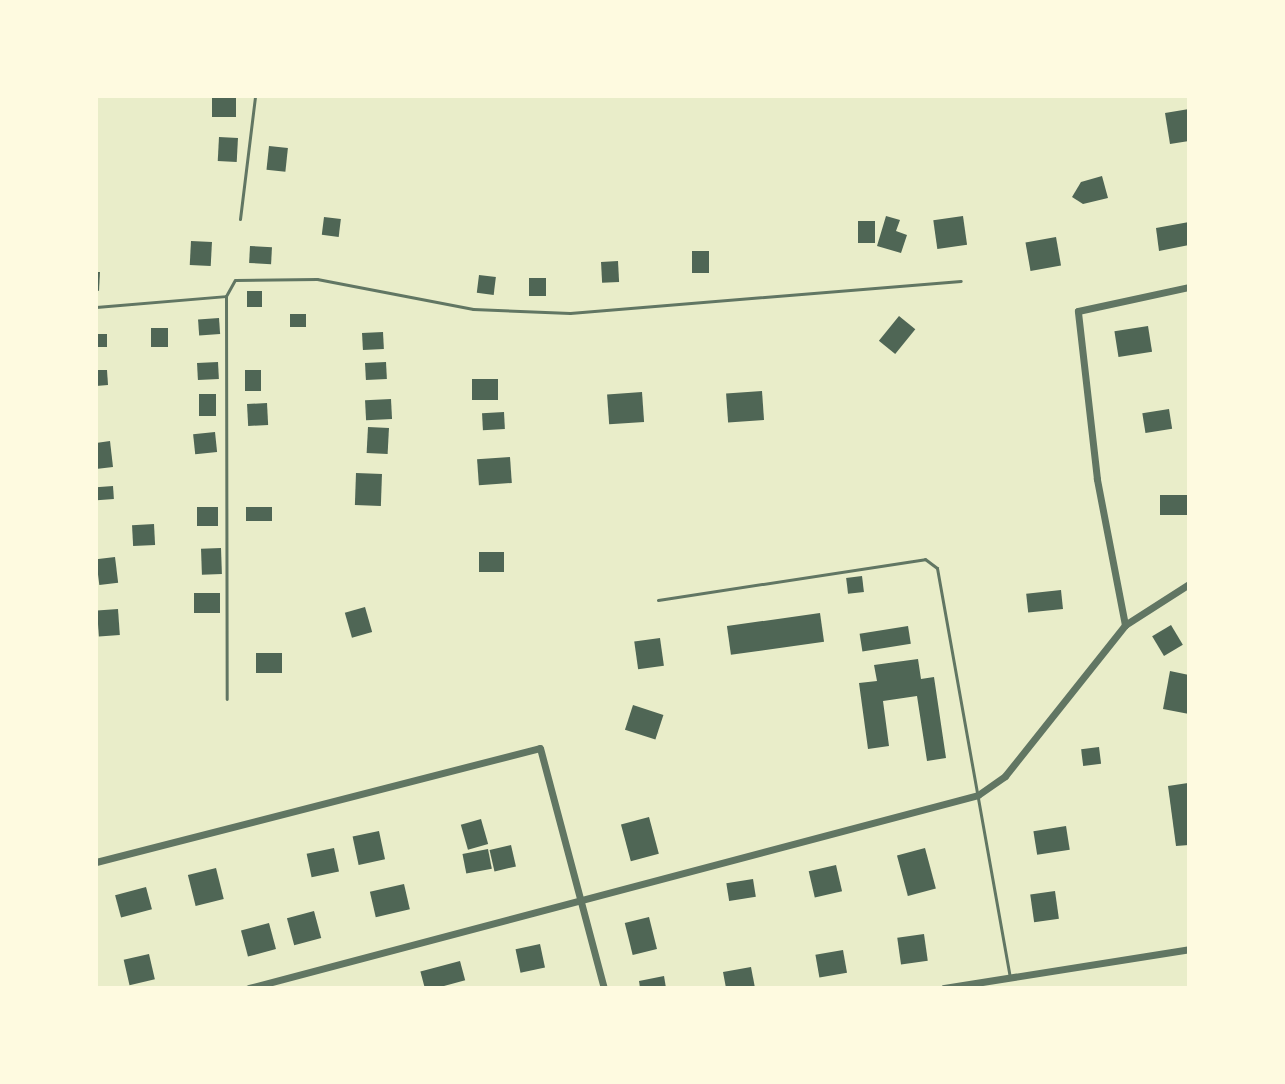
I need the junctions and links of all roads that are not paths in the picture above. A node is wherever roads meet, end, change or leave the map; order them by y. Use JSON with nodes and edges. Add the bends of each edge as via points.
{"nodes":[{"id":1,"x":255,"y":96,"type":"edge"},
{"id":2,"x":240,"y":219,"type":"dead end"},
{"id":3,"x":961,"y":281,"type":"dead end"},
{"id":4,"x":1189,"y":287,"type":"edge"},
{"id":5,"x":226,"y":296,"type":"junction"},
{"id":6,"x":96,"y":307,"type":"edge"},
{"id":7,"x":1189,"y":584,"type":"edge"},
{"id":8,"x":658,"y":600,"type":"dead end"},
{"id":9,"x":1125,"y":625,"type":"junction"},
{"id":10,"x":227,"y":699,"type":"dead end"},
{"id":11,"x":978,"y":795,"type":"junction"},
{"id":12,"x":96,"y":862,"type":"edge"},
{"id":13,"x":583,"y":900,"type":"junction"},
{"id":14,"x":1189,"y":949,"type":"edge"},
{"id":15,"x":1010,"y":976,"type":"junction"},
{"id":16,"x":249,"y":988,"type":"edge"},
{"id":17,"x":604,"y":988,"type":"edge"},
{"id":18,"x":944,"y":988,"type":"edge"}],
"edges":[{"from":1,"to":2,"type":"lane"},
{"from":3,"to":5,"type":"lane","via":[[570,313],[473,309],[317,279],[235,280]]},
{"from":4,"to":9,"type":"street","via":[[1078,311],[1097,479]]},
{"from":5,"to":6,"type":"lane"},
{"from":5,"to":10,"type":"lane"},
{"from":7,"to":9,"type":"street"},
{"from":8,"to":11,"type":"lane","via":[[925,559],[937,568]]},
{"from":9,"to":11,"type":"street","via":[[1005,776]]},
{"from":11,"to":13,"type":"street"},
{"from":11,"to":15,"type":"lane"},
{"from":12,"to":13,"type":"street","via":[[540,748]]},
{"from":13,"to":16,"type":"street"},
{"from":13,"to":17,"type":"street"},
{"from":14,"to":15,"type":"street"},
{"from":15,"to":18,"type":"street"}]}
